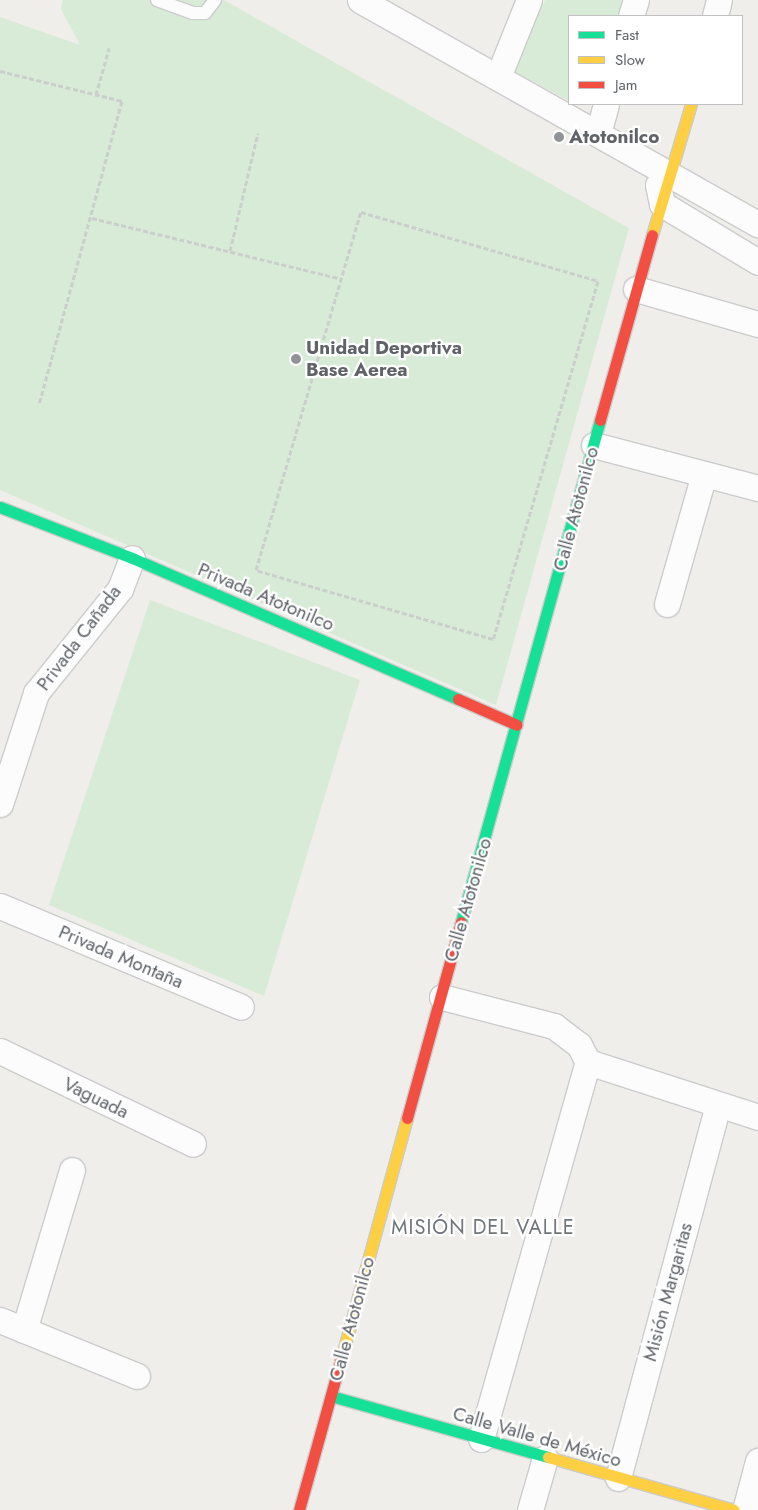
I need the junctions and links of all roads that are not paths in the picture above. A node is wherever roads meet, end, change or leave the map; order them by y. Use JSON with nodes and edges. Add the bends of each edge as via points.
{"nodes":[{"id":1,"x":157,"y":0,"type":"edge"},
{"id":2,"x":215,"y":0,"type":"edge"},
{"id":3,"x":360,"y":0,"type":"edge"},
{"id":4,"x":529,"y":0,"type":"edge"},
{"id":5,"x":636,"y":0,"type":"edge"},
{"id":6,"x":719,"y":0,"type":"edge"},
{"id":7,"x":631,"y":15,"type":"edge"},
{"id":8,"x":715,"y":15,"type":"edge"},
{"id":9,"x":498,"y":77,"type":"junction"},
{"id":10,"x":606,"y":105,"type":"edge"},
{"id":11,"x":691,"y":105,"type":"edge"},
{"id":12,"x":598,"y":134,"type":"junction"},
{"id":13,"x":663,"y":170,"type":"junction"},
{"id":14,"x":662,"y":204,"type":"junction"},
{"id":15,"x":758,"y":223,"type":"edge"},
{"id":16,"x":754,"y":259,"type":"edge"},
{"id":17,"x":636,"y":289,"type":"junction"},
{"id":18,"x":758,"y":324,"type":"edge"},
{"id":19,"x":594,"y":445,"type":"junction"},
{"id":20,"x":704,"y":474,"type":"junction"},
{"id":21,"x":758,"y":488,"type":"edge"},
{"id":22,"x":0,"y":507,"type":"edge"},
{"id":23,"x":132,"y":558,"type":"junction"},
{"id":24,"x":667,"y":604,"type":"dead end"},
{"id":25,"x":517,"y":725,"type":"junction"},
{"id":26,"x":0,"y":804,"type":"edge"},
{"id":27,"x":0,"y":906,"type":"edge"},
{"id":28,"x":442,"y":997,"type":"junction"},
{"id":29,"x":241,"y":1007,"type":"dead end"},
{"id":30,"x":0,"y":1051,"type":"edge"},
{"id":31,"x":588,"y":1062,"type":"junction"},
{"id":32,"x":718,"y":1105,"type":"junction"},
{"id":33,"x":758,"y":1117,"type":"edge"},
{"id":34,"x":193,"y":1144,"type":"dead end"},
{"id":35,"x":72,"y":1170,"type":"dead end"},
{"id":36,"x":0,"y":1320,"type":"edge"},
{"id":37,"x":24,"y":1330,"type":"junction"},
{"id":38,"x":137,"y":1376,"type":"dead end"},
{"id":39,"x":331,"y":1396,"type":"junction"},
{"id":40,"x":481,"y":1439,"type":"junction"},
{"id":41,"x":545,"y":1458,"type":"junction"},
{"id":42,"x":758,"y":1461,"type":"edge"},
{"id":43,"x":618,"y":1478,"type":"junction"},
{"id":44,"x":722,"y":1509,"type":"edge"},
{"id":45,"x":299,"y":1510,"type":"edge"},
{"id":46,"x":530,"y":1510,"type":"edge"},
{"id":47,"x":744,"y":1510,"type":"edge"}],
"edges":[{"from":1,"to":2,"type":"lane","via":[[193,13],[204,13]]},
{"from":3,"to":9,"type":"street"},
{"from":4,"to":9,"type":"street"},
{"from":5,"to":7,"type":"street"},
{"from":6,"to":8,"type":"street"},
{"from":9,"to":12,"type":"street"},
{"from":10,"to":12,"type":"street"},
{"from":11,"to":13,"type":"street"},
{"from":12,"to":13,"type":"street"},
{"from":13,"to":14,"type":"street"},
{"from":13,"to":15,"type":"street"},
{"from":14,"to":16,"type":"street"},
{"from":14,"to":17,"type":"street","name":"Calle Atotonilco"},
{"from":15,"to":16,"type":"street"},
{"from":17,"to":18,"type":"street"},
{"from":17,"to":19,"type":"street","name":"Calle Atotonilco"},
{"from":19,"to":20,"type":"street"},
{"from":19,"to":25,"type":"street","name":"Calle Atotonilco"},
{"from":20,"to":21,"type":"street"},
{"from":20,"to":24,"type":"street"},
{"from":22,"to":23,"type":"street","name":"Privada Atotonilco"},
{"from":23,"to":25,"type":"street","name":"Privada Atotonilco"},
{"from":23,"to":26,"type":"street","name":"Privada Cañada","via":[[120,589],[36,693]]},
{"from":25,"to":28,"type":"street","name":"Calle Atotonilco"},
{"from":27,"to":29,"type":"street","name":"Privada Montaña"},
{"from":28,"to":31,"type":"street","via":[[554,1026],[579,1046]]},
{"from":28,"to":39,"type":"street","name":"Calle Atotonilco"},
{"from":30,"to":34,"type":"street","name":"Vaguada"},
{"from":31,"to":32,"type":"street"},
{"from":31,"to":40,"type":"street"},
{"from":32,"to":33,"type":"street"},
{"from":32,"to":43,"type":"street","name":"Misión Margaritas"},
{"from":35,"to":37,"type":"street"},
{"from":36,"to":37,"type":"street"},
{"from":37,"to":38,"type":"street"},
{"from":39,"to":40,"type":"street","name":"Calle Valle de México"},
{"from":39,"to":45,"type":"street","name":"Calle Atotonilco"},
{"from":40,"to":41,"type":"street","name":"Calle Valle de México"},
{"from":41,"to":43,"type":"street","name":"Calle Valle de México"},
{"from":41,"to":46,"type":"street"},
{"from":42,"to":47,"type":"street"},
{"from":43,"to":44,"type":"street","name":"Calle Valle de México"}]}
